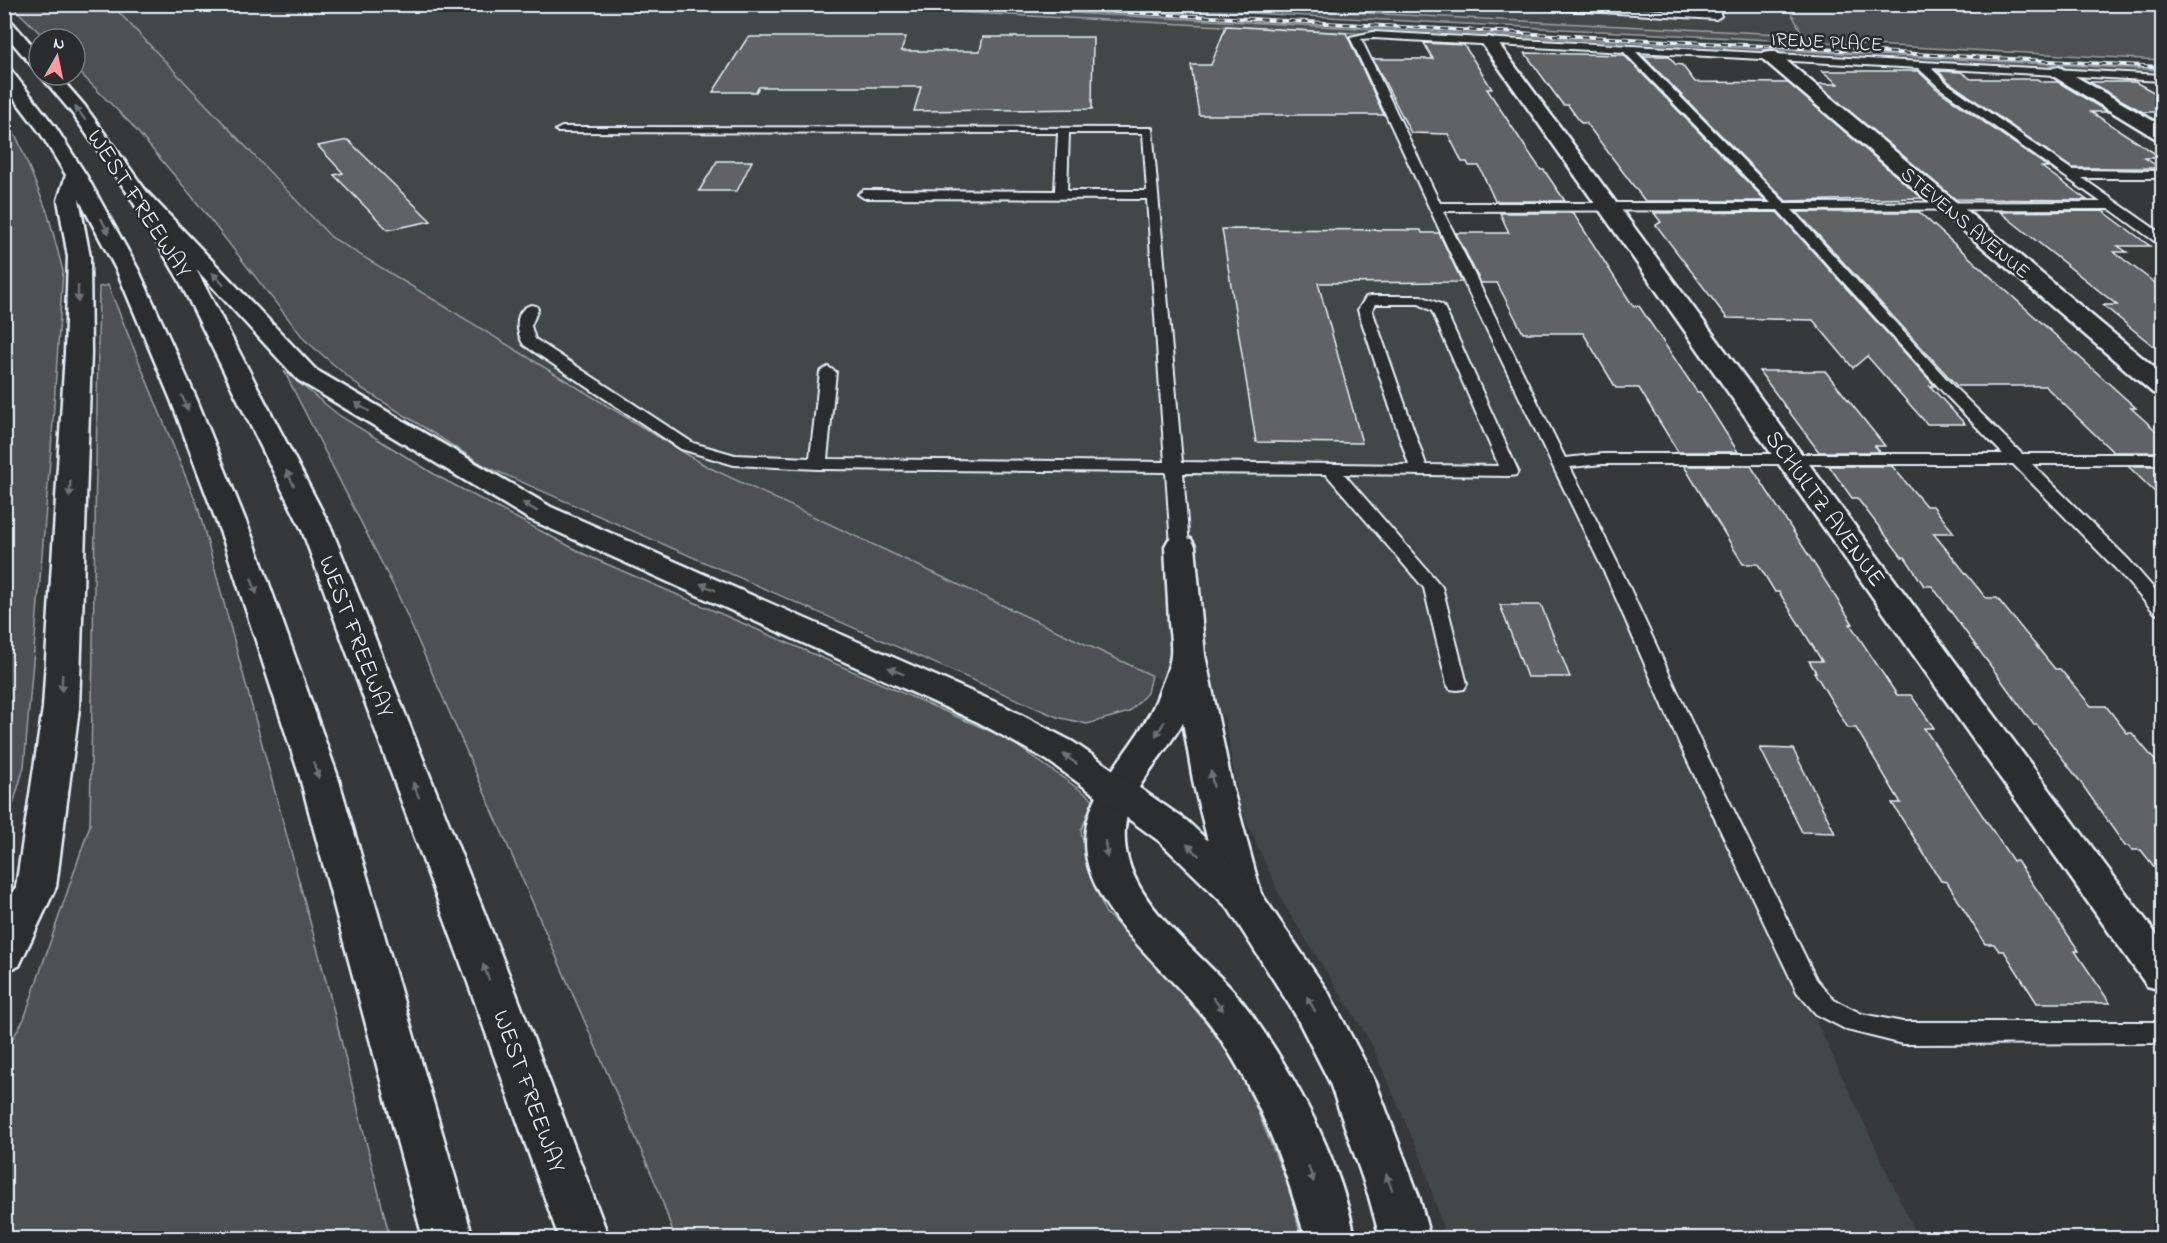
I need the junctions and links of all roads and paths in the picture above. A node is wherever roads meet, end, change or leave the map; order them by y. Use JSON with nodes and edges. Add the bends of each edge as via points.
{"nodes":[{"id":1,"x":1519,"y":4,"type":"edge"},
{"id":2,"x":1711,"y":4,"type":"edge"},
{"id":3,"x":2153,"y":4,"type":"edge"},
{"id":4,"x":1614,"y":7,"type":"edge"},
{"id":5,"x":2163,"y":9,"type":"edge"},
{"id":6,"x":4,"y":23,"type":"edge"},
{"id":7,"x":1489,"y":42,"type":"junction"},
{"id":8,"x":27,"y":49,"type":"edge"},
{"id":9,"x":1627,"y":49,"type":"junction"},
{"id":10,"x":1770,"y":56,"type":"junction"},
{"id":11,"x":1920,"y":64,"type":"junction"},
{"id":12,"x":2059,"y":72,"type":"junction"},
{"id":13,"x":4,"y":73,"type":"edge"},
{"id":14,"x":2163,"y":78,"type":"edge"},
{"id":15,"x":59,"y":87,"type":"edge"},
{"id":16,"x":562,"y":130,"type":"dead end"},
{"id":17,"x":1064,"y":130,"type":"junction"},
{"id":18,"x":2163,"y":134,"type":"edge"},
{"id":19,"x":2069,"y":174,"type":"junction"},
{"id":20,"x":2163,"y":174,"type":"edge"},
{"id":21,"x":76,"y":175,"type":"junction"},
{"id":22,"x":864,"y":194,"type":"dead end"},
{"id":23,"x":139,"y":195,"type":"junction"},
{"id":24,"x":1061,"y":195,"type":"junction"},
{"id":25,"x":1153,"y":195,"type":"junction"},
{"id":26,"x":2109,"y":202,"type":"junction"},
{"id":27,"x":1608,"y":206,"type":"junction"},
{"id":28,"x":1781,"y":206,"type":"junction"},
{"id":29,"x":1436,"y":207,"type":"junction"},
{"id":30,"x":1948,"y":207,"type":"junction"},
{"id":31,"x":2163,"y":240,"type":"edge"},
{"id":32,"x":531,"y":309,"type":"dead end"},
{"id":33,"x":828,"y":372,"type":"dead end"},
{"id":34,"x":2163,"y":387,"type":"edge"},
{"id":35,"x":1791,"y":458,"type":"junction"},
{"id":36,"x":2018,"y":459,"type":"junction"},
{"id":37,"x":2163,"y":459,"type":"edge"},
{"id":38,"x":1561,"y":463,"type":"junction"},
{"id":39,"x":818,"y":464,"type":"junction"},
{"id":40,"x":1175,"y":468,"type":"junction"},
{"id":41,"x":1332,"y":471,"type":"junction"},
{"id":42,"x":1420,"y":471,"type":"junction"},
{"id":43,"x":1180,"y":546,"type":"joint"},
{"id":44,"x":2163,"y":609,"type":"edge"},
{"id":45,"x":1188,"y":655,"type":"junction"},
{"id":46,"x":1457,"y":684,"type":"dead end"},
{"id":47,"x":1118,"y":793,"type":"junction"},
{"id":48,"x":1242,"y":897,"type":"junction"},
{"id":49,"x":4,"y":956,"type":"edge"},
{"id":50,"x":2163,"y":974,"type":"edge"},
{"id":51,"x":2163,"y":1033,"type":"edge"},
{"id":52,"x":448,"y":1239,"type":"edge"},
{"id":53,"x":584,"y":1239,"type":"edge"},
{"id":54,"x":1330,"y":1239,"type":"edge"},
{"id":55,"x":1405,"y":1239,"type":"edge"}],
"edges":[{"from":1,"to":4,"type":"lane"},
{"from":2,"to":4,"type":"lane","via":[[1716,16]]},
{"from":3,"to":5,"type":"lane"},
{"from":6,"to":8,"type":"main road"},
{"from":7,"to":9,"type":"lane","name":"IRENE PLACE"},
{"from":7,"to":27,"type":"main road","name":"SCHULTZ AVENUE"},
{"from":7,"to":29,"type":"lane","name":"IRENE PLACE","via":[[1355,37]]},
{"from":9,"to":10,"type":"lane","name":"IRENE PLACE"},
{"from":9,"to":28,"type":"lane"},
{"from":10,"to":11,"type":"lane","name":"IRENE PLACE"},
{"from":10,"to":30,"type":"main road","name":"STEVENS AVENUE"},
{"from":11,"to":12,"type":"lane","name":"IRENE PLACE"},
{"from":11,"to":19,"type":"lane","via":[[1944,86]]},
{"from":12,"to":14,"type":"lane","name":"IRENE PLACE"},
{"from":12,"to":18,"type":"main road"},
{"from":13,"to":21,"type":"main road","name":"WEST FREEWAY"},
{"from":23,"to":15,"type":"main road","name":"WEST FREEWAY","one_way":true},
{"from":16,"to":17,"type":"lane"},
{"from":17,"to":24,"type":"lane"},
{"from":17,"to":25,"type":"lane","via":[[1148,130]]},
{"from":19,"to":20,"type":"lane"},
{"from":19,"to":26,"type":"lane"},
{"from":21,"to":49,"type":"main road","one_way":true,"via":[[68,200],[79,257],[78,353],[61,708],[36,887]]},
{"from":21,"to":52,"type":"main road","name":"WEST FREEWAY","one_way":true,"via":[[150,319],[238,539],[318,774]]},
{"from":22,"to":24,"type":"lane"},
{"from":47,"to":23,"type":"main road","one_way":true,"via":[[1060,751],[991,714],[540,513],[307,375]]},
{"from":53,"to":23,"type":"main road","name":"WEST FREEWAY","one_way":true,"via":[[316,530],[191,280]]},
{"from":24,"to":25,"type":"lane"},
{"from":25,"to":40,"type":"lane"},
{"from":26,"to":30,"type":"lane","via":[[2106,206]]},
{"from":26,"to":31,"type":"lane"},
{"from":27,"to":28,"type":"lane"},
{"from":27,"to":29,"type":"lane"},
{"from":27,"to":35,"type":"main road","name":"SCHULTZ AVENUE"},
{"from":28,"to":30,"type":"lane"},
{"from":28,"to":36,"type":"lane","via":[[1949,390]]},
{"from":29,"to":38,"type":"lane"},
{"from":30,"to":34,"type":"main road","name":"STEVENS AVENUE"},
{"from":32,"to":39,"type":"lane","via":[[523,325],[529,342],[687,446],[734,460]]},
{"from":33,"to":39,"type":"lane"},
{"from":35,"to":36,"type":"lane"},
{"from":35,"to":38,"type":"lane","via":[[1603,459]]},
{"from":35,"to":50,"type":"main road","name":"SCHULTZ AVENUE"},
{"from":36,"to":37,"type":"lane"},
{"from":36,"to":44,"type":"lane"},
{"from":38,"to":51,"type":"lane","via":[[1690,745],[1806,984],[1825,1007],[1856,1023],[1903,1033]]},
{"from":39,"to":40,"type":"lane"},
{"from":40,"to":41,"type":"lane"},
{"from":40,"to":43,"type":"lane"},
{"from":41,"to":42,"type":"lane"},
{"from":41,"to":46,"type":"lane","via":[[1432,587]]},
{"from":42,"to":42,"type":"lane","via":[[1365,310],[1371,300],[1421,300],[1438,308],[1510,471]]},
{"from":43,"to":45,"type":"main road"},
{"from":45,"to":47,"type":"main road","one_way":true,"via":[[1162,726]]},
{"from":48,"to":45,"type":"main road","one_way":true,"via":[[1213,786]]},
{"from":48,"to":47,"type":"main road","one_way":true,"via":[[1173,831]]},
{"from":47,"to":54,"type":"main road","one_way":true,"via":[[1105,827],[1104,851],[1120,894],[1219,1003],[1261,1066],[1297,1133]]},
{"from":55,"to":48,"type":"main road","one_way":true,"via":[[1353,1083],[1312,1004]]}]}
